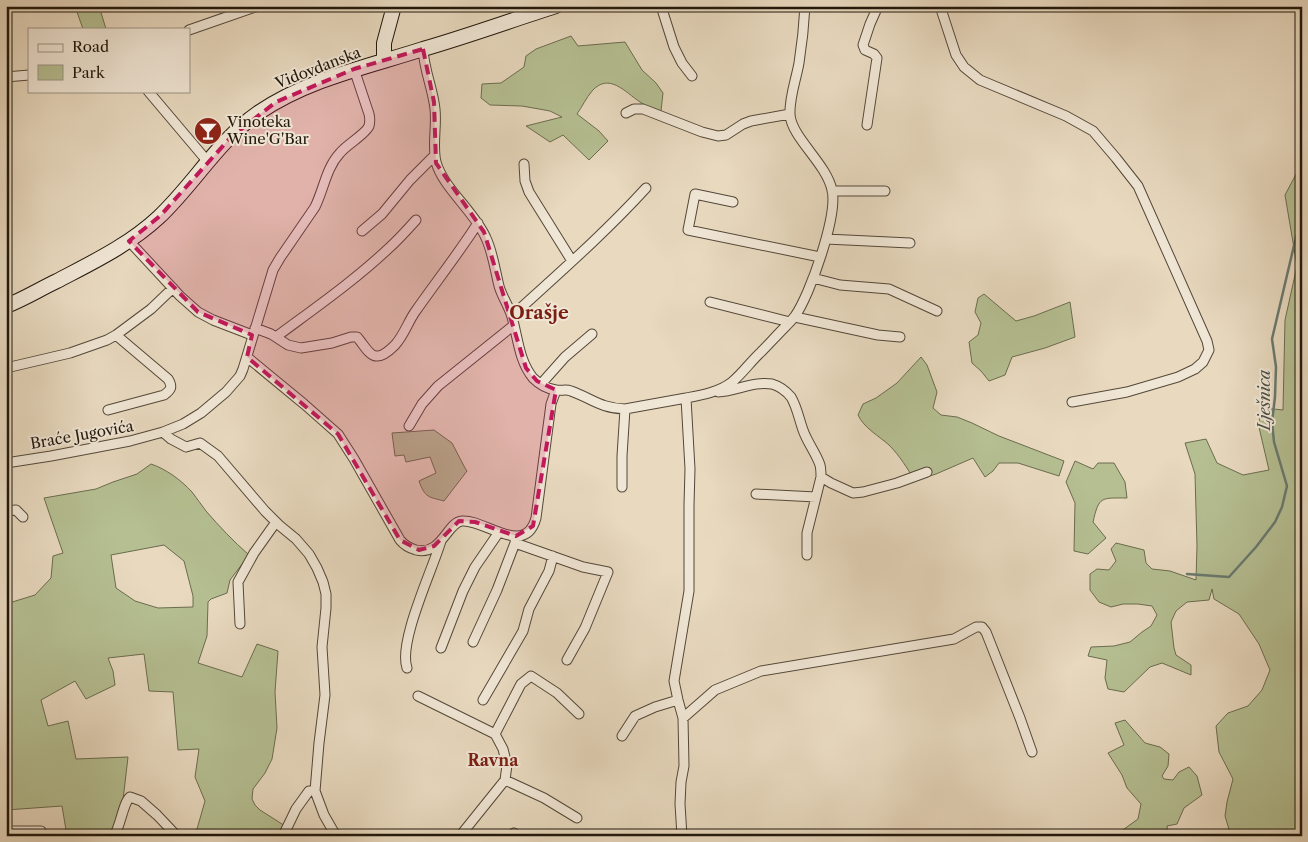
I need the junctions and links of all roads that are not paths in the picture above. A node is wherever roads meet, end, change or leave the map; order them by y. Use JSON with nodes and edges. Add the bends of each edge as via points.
{"nodes":[{"id":1,"x":258,"y":6,"type":"edge"},
{"id":2,"x":394,"y":6,"type":"edge"},
{"id":3,"x":556,"y":6,"type":"edge"},
{"id":4,"x":661,"y":6,"type":"edge"},
{"id":5,"x":805,"y":6,"type":"edge"},
{"id":6,"x":878,"y":6,"type":"edge"},
{"id":7,"x":940,"y":6,"type":"edge"},
{"id":8,"x":190,"y":30,"type":"edge"},
{"id":9,"x":422,"y":50,"type":"junction"},
{"id":10,"x":384,"y":60,"type":"junction"},
{"id":11,"x":354,"y":69,"type":"junction"},
{"id":12,"x":28,"y":75,"type":"edge"},
{"id":13,"x":692,"y":76,"type":"dead end"},
{"id":14,"x":6,"y":77,"type":"edge"},
{"id":15,"x":149,"y":92,"type":"edge"},
{"id":16,"x":626,"y":113,"type":"dead end"},
{"id":17,"x":790,"y":114,"type":"junction"},
{"id":18,"x":867,"y":125,"type":"dead end"},
{"id":19,"x":435,"y":155,"type":"junction"},
{"id":20,"x":208,"y":162,"type":"junction"},
{"id":21,"x":524,"y":164,"type":"dead end"},
{"id":22,"x":646,"y":188,"type":"dead end"},
{"id":23,"x":832,"y":191,"type":"junction"},
{"id":24,"x":885,"y":191,"type":"dead end"},
{"id":25,"x":733,"y":202,"type":"dead end"},
{"id":26,"x":416,"y":220,"type":"dead end"},
{"id":27,"x":478,"y":224,"type":"junction"},
{"id":28,"x":362,"y":231,"type":"dead end"},
{"id":29,"x":826,"y":239,"type":"junction"},
{"id":30,"x":129,"y":241,"type":"junction"},
{"id":31,"x":910,"y":243,"type":"dead end"},
{"id":32,"x":820,"y":258,"type":"junction"},
{"id":33,"x":572,"y":261,"type":"junction"},
{"id":34,"x":813,"y":278,"type":"junction"},
{"id":35,"x":173,"y":288,"type":"junction"},
{"id":36,"x":710,"y":302,"type":"dead end"},
{"id":37,"x":6,"y":306,"type":"edge"},
{"id":38,"x":937,"y":311,"type":"dead end"},
{"id":39,"x":793,"y":319,"type":"junction"},
{"id":40,"x":513,"y":320,"type":"junction"},
{"id":41,"x":254,"y":331,"type":"junction"},
{"id":42,"x":592,"y":334,"type":"dead end"},
{"id":43,"x":116,"y":335,"type":"junction"},
{"id":44,"x":276,"y":337,"type":"junction"},
{"id":45,"x":900,"y":337,"type":"dead end"},
{"id":46,"x":247,"y":357,"type":"junction"},
{"id":47,"x":6,"y":368,"type":"edge"},
{"id":48,"x":541,"y":384,"type":"junction"},
{"id":49,"x":556,"y":390,"type":"junction"},
{"id":50,"x":713,"y":392,"type":"junction"},
{"id":51,"x":686,"y":398,"type":"junction"},
{"id":52,"x":1072,"y":402,"type":"dead end"},
{"id":53,"x":625,"y":409,"type":"junction"},
{"id":54,"x":108,"y":410,"type":"dead end"},
{"id":55,"x":409,"y":426,"type":"dead end"},
{"id":56,"x":163,"y":432,"type":"junction"},
{"id":57,"x":6,"y":463,"type":"edge"},
{"id":58,"x":927,"y":472,"type":"dead end"},
{"id":59,"x":821,"y":477,"type":"junction"},
{"id":60,"x":622,"y":487,"type":"dead end"},
{"id":61,"x":756,"y":494,"type":"dead end"},
{"id":62,"x":816,"y":497,"type":"junction"},
{"id":63,"x":6,"y":511,"type":"edge"},
{"id":64,"x":23,"y":517,"type":"dead end"},
{"id":65,"x":276,"y":522,"type":"junction"},
{"id":66,"x":499,"y":532,"type":"junction"},
{"id":67,"x":515,"y":540,"type":"junction"},
{"id":68,"x":441,"y":541,"type":"junction"},
{"id":69,"x":807,"y":555,"type":"dead end"},
{"id":70,"x":553,"y":556,"type":"junction"},
{"id":71,"x":240,"y":624,"type":"dead end"},
{"id":72,"x":473,"y":642,"type":"dead end"},
{"id":73,"x":441,"y":648,"type":"dead end"},
{"id":74,"x":567,"y":660,"type":"dead end"},
{"id":75,"x":407,"y":668,"type":"dead end"},
{"id":76,"x":418,"y":696,"type":"dead end"},
{"id":77,"x":483,"y":700,"type":"dead end"},
{"id":78,"x":678,"y":700,"type":"junction"},
{"id":79,"x":579,"y":714,"type":"dead end"},
{"id":80,"x":683,"y":718,"type":"junction"},
{"id":81,"x":495,"y":734,"type":"junction"},
{"id":82,"x":622,"y":736,"type":"dead end"},
{"id":83,"x":1032,"y":752,"type":"dead end"},
{"id":84,"x":505,"y":780,"type":"junction"},
{"id":85,"x":316,"y":791,"type":"junction"},
{"id":86,"x":577,"y":818,"type":"dead end"},
{"id":87,"x":6,"y":831,"type":"edge"},
{"id":88,"x":41,"y":831,"type":"dead end"},
{"id":89,"x":114,"y":836,"type":"edge"},
{"id":90,"x":177,"y":836,"type":"edge"},
{"id":91,"x":284,"y":836,"type":"edge"},
{"id":92,"x":336,"y":836,"type":"edge"},
{"id":93,"x":460,"y":836,"type":"edge"},
{"id":94,"x":682,"y":836,"type":"edge"}],
"edges":[{"from":1,"to":8,"type":"street"},
{"from":2,"to":10,"type":"street","via":[[384,43]]},
{"from":3,"to":9,"type":"street","name":"Vidovdanska"},
{"from":4,"to":13,"type":"street","via":[[674,47]]},
{"from":5,"to":17,"type":"street"},
{"from":6,"to":18,"type":"street","via":[[863,45],[877,58]]},
{"from":7,"to":52,"type":"street","via":[[956,56],[964,67],[980,80],[1066,116],[1093,131],[1116,158],[1138,186],[1208,341],[1209,350],[1202,362],[1178,377],[1127,392]]},
{"from":9,"to":10,"type":"street","name":"Vidovdanska"},
{"from":9,"to":19,"type":"street","via":[[435,112]]},
{"from":10,"to":11,"type":"street","name":"Vidovdanska"},
{"from":11,"to":20,"type":"street","name":"Vidovdanska","via":[[276,102],[230,137]]},
{"from":11,"to":41,"type":"street","name":"Braće Jugovića","via":[[370,114],[368,127],[334,159],[315,207],[273,270]]},
{"from":12,"to":14,"type":"street"},
{"from":15,"to":20,"type":"street"},
{"from":16,"to":17,"type":"street","via":[[643,109],[718,136],[726,135],[751,120]]},
{"from":17,"to":23,"type":"street","via":[[799,136],[824,169]]},
{"from":19,"to":27,"type":"street","via":[[443,177]]},
{"from":19,"to":28,"type":"street","via":[[382,214]]},
{"from":20,"to":30,"type":"street","name":"Vidovdanska","via":[[160,216]]},
{"from":21,"to":33,"type":"street","via":[[529,192]]},
{"from":22,"to":33,"type":"street"},
{"from":23,"to":24,"type":"street"},
{"from":23,"to":29,"type":"street"},
{"from":25,"to":32,"type":"street","via":[[695,194],[688,230]]},
{"from":26,"to":44,"type":"street","via":[[391,247]]},
{"from":27,"to":40,"type":"street","via":[[487,239],[502,295]]},
{"from":27,"to":44,"type":"street","via":[[409,320],[397,343],[383,354],[372,355],[355,336],[301,348]]},
{"from":29,"to":31,"type":"street"},
{"from":29,"to":32,"type":"street"},
{"from":30,"to":35,"type":"street"},
{"from":30,"to":37,"type":"street","name":"Vidovdanska"},
{"from":32,"to":34,"type":"street"},
{"from":33,"to":40,"type":"street"},
{"from":34,"to":38,"type":"street","via":[[840,285],[889,289]]},
{"from":34,"to":39,"type":"street"},
{"from":35,"to":41,"type":"street","via":[[198,312],[226,326]]},
{"from":35,"to":43,"type":"street"},
{"from":36,"to":39,"type":"street"},
{"from":39,"to":45,"type":"street"},
{"from":39,"to":50,"type":"street","via":[[731,382]]},
{"from":40,"to":48,"type":"street","via":[[526,368]]},
{"from":40,"to":55,"type":"street","via":[[438,386]]},
{"from":41,"to":44,"type":"street"},
{"from":41,"to":46,"type":"street","name":"Braće Jugovića"},
{"from":42,"to":48,"type":"street"},
{"from":43,"to":47,"type":"street","via":[[70,353]]},
{"from":43,"to":54,"type":"street","via":[[168,379],[172,388],[164,395]]},
{"from":46,"to":56,"type":"street","name":"Braće Jugovića","via":[[240,376],[226,392],[201,413]]},
{"from":46,"to":68,"type":"street","via":[[338,434],[404,544],[420,550]]},
{"from":48,"to":49,"type":"street"},
{"from":49,"to":53,"type":"street","via":[[571,391],[595,403]]},
{"from":49,"to":67,"type":"street","via":[[550,404],[536,518],[531,530]]},
{"from":50,"to":51,"type":"street"},
{"from":50,"to":59,"type":"street","via":[[757,383],[783,389],[792,398],[820,466]]},
{"from":51,"to":53,"type":"street"},
{"from":51,"to":78,"type":"street","via":[[690,469],[689,591],[674,681]]},
{"from":53,"to":60,"type":"street"},
{"from":56,"to":57,"type":"street","name":"Braće Jugovića"},
{"from":56,"to":65,"type":"street","via":[[186,447],[200,443],[218,456]]},
{"from":58,"to":59,"type":"street","via":[[853,493]]},
{"from":59,"to":62,"type":"street"},
{"from":61,"to":62,"type":"street"},
{"from":62,"to":69,"type":"street","via":[[807,533]]},
{"from":63,"to":64,"type":"street","via":[[16,510]]},
{"from":65,"to":71,"type":"street","via":[[238,582]]},
{"from":65,"to":85,"type":"street","via":[[308,554],[326,594],[322,647],[325,695]]},
{"from":66,"to":67,"type":"street"},
{"from":66,"to":68,"type":"street","via":[[462,520]]},
{"from":66,"to":73,"type":"street","via":[[463,591]]},
{"from":67,"to":70,"type":"street"},
{"from":67,"to":72,"type":"street"},
{"from":68,"to":75,"type":"street","via":[[407,644]]},
{"from":70,"to":74,"type":"street","via":[[608,572],[585,628]]},
{"from":70,"to":77,"type":"street","via":[[549,571],[529,609],[523,631]]},
{"from":76,"to":81,"type":"street"},
{"from":78,"to":80,"type":"street"},
{"from":78,"to":82,"type":"street","via":[[635,716]]},
{"from":79,"to":81,"type":"street","via":[[557,693],[530,676],[521,684]]},
{"from":80,"to":83,"type":"street","via":[[714,690],[761,671],[954,639],[982,627]]},
{"from":80,"to":94,"type":"street"},
{"from":81,"to":84,"type":"street","via":[[507,765]]},
{"from":84,"to":86,"type":"street"},
{"from":84,"to":93,"type":"street"},
{"from":85,"to":91,"type":"street","via":[[310,791],[296,809]]},
{"from":85,"to":92,"type":"street"},
{"from":87,"to":88,"type":"street"},
{"from":89,"to":90,"type":"street","via":[[130,797],[141,801],[158,815]]}]}
